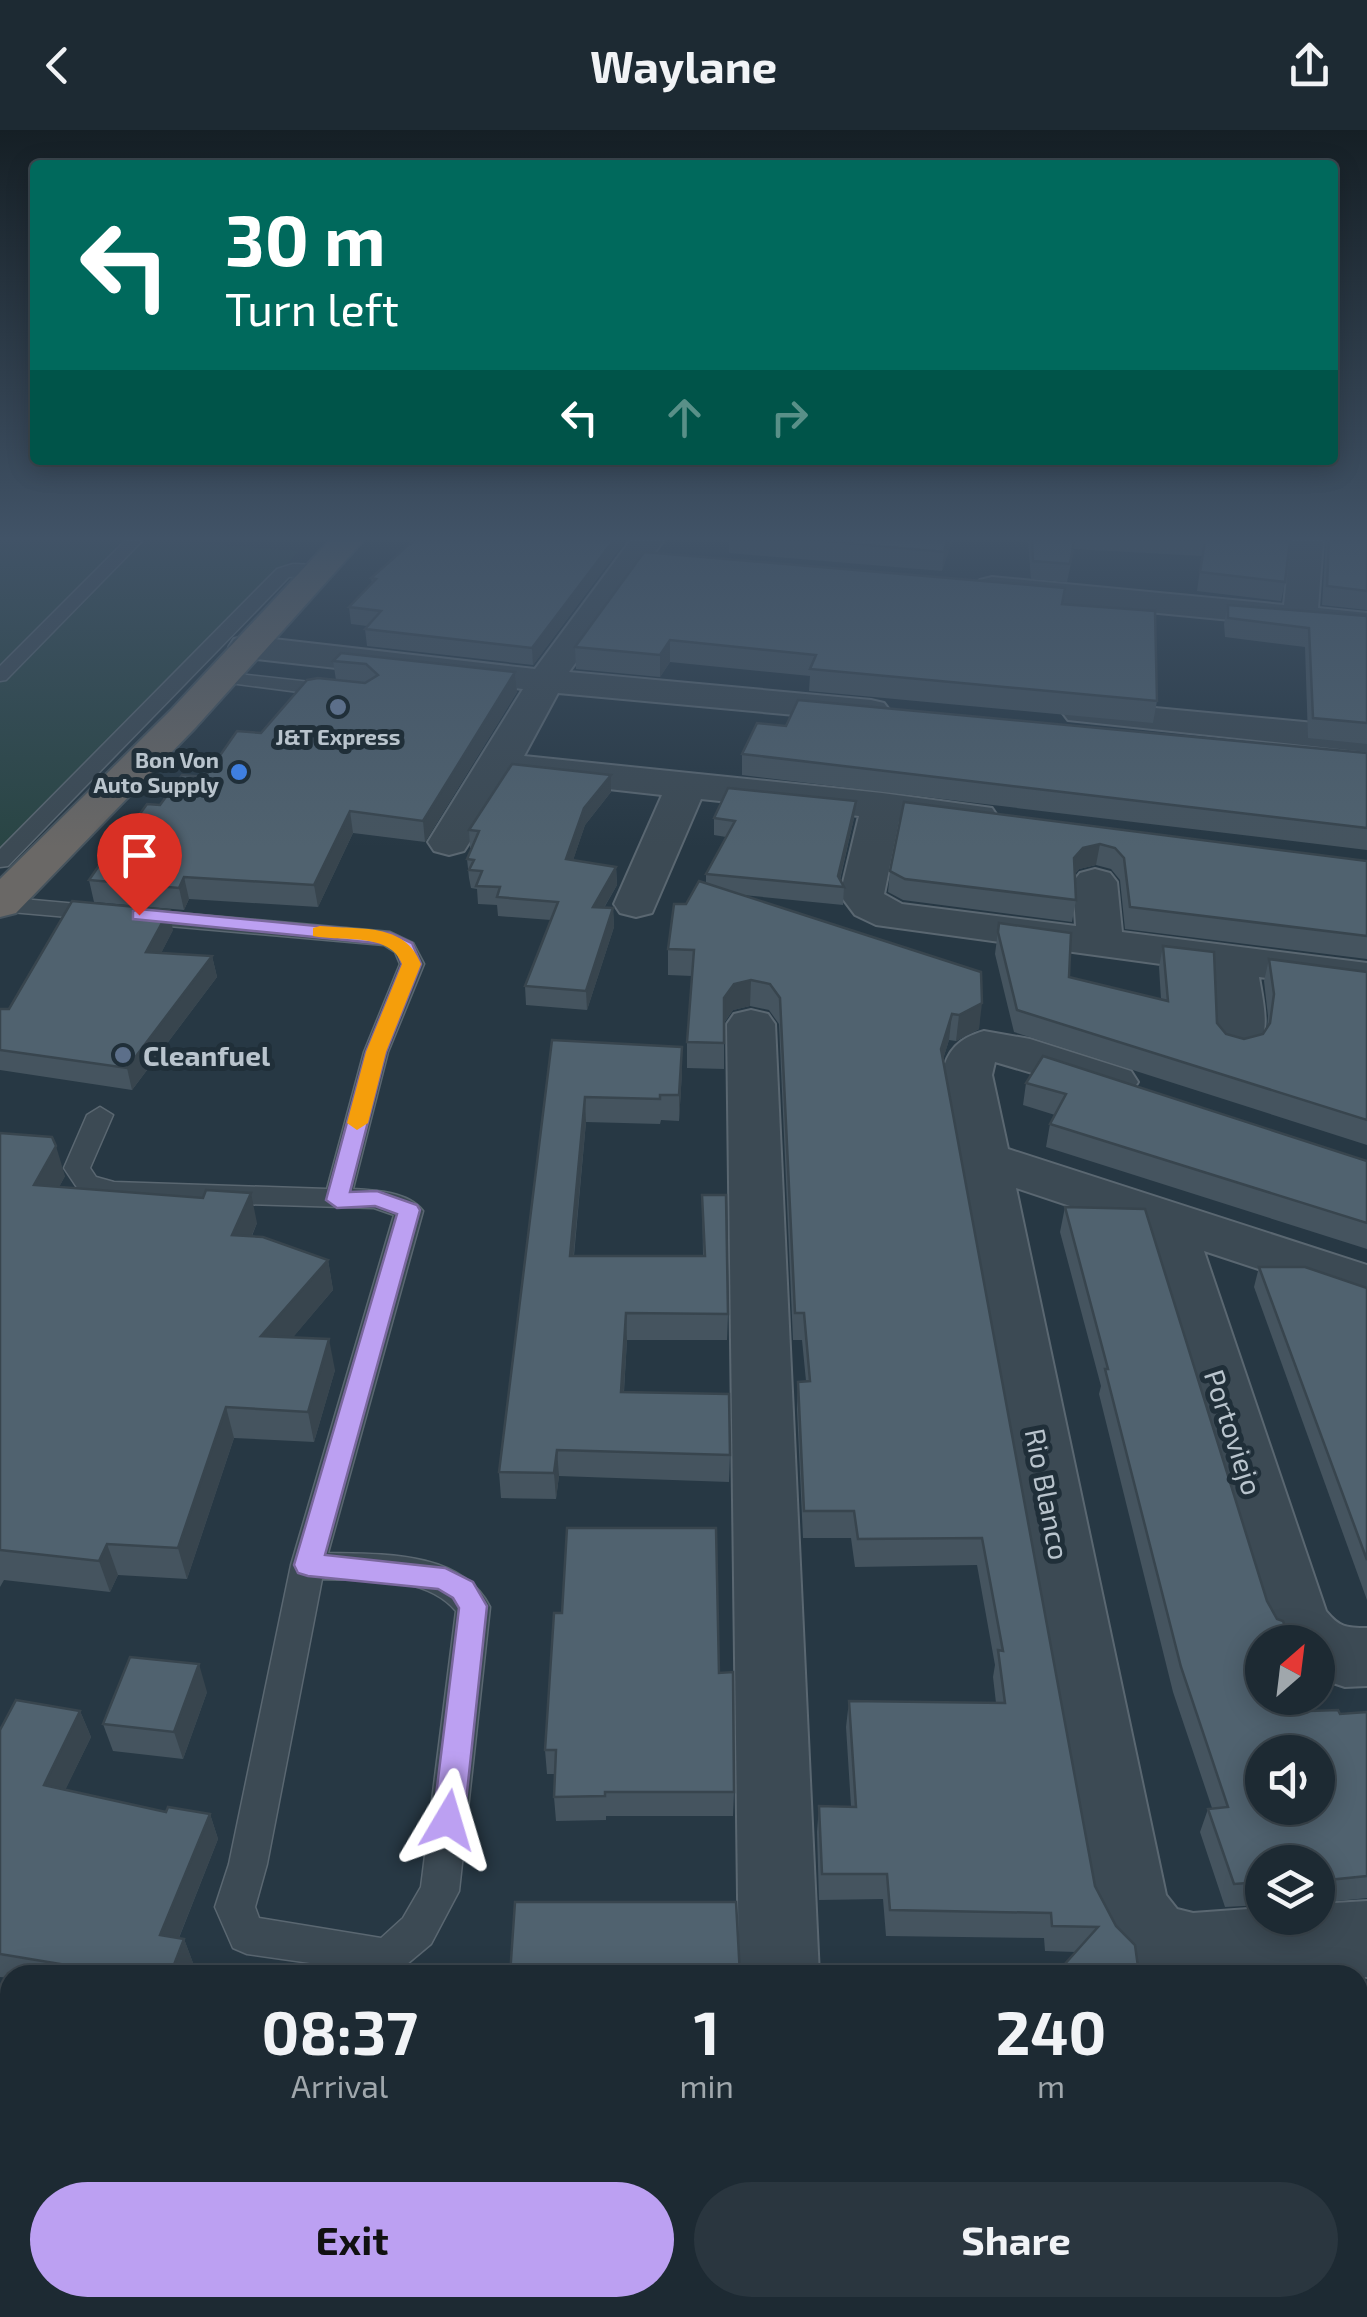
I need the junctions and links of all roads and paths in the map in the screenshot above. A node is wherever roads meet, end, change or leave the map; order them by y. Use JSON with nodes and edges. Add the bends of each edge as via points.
{"nodes":[{"id":1,"x":33,"y":643,"type":"edge"},
{"id":2,"x":241,"y":643,"type":"edge"},
{"id":3,"x":576,"y":643,"type":"edge"},
{"id":4,"x":234,"y":650,"type":"junction"},
{"id":5,"x":553,"y":670,"type":"junction"},
{"id":6,"x":0,"y":676,"type":"edge"},
{"id":7,"x":350,"y":692,"type":"edge"},
{"id":8,"x":905,"y":703,"type":"dead end"},
{"id":9,"x":144,"y":714,"type":"junction"},
{"id":10,"x":1041,"y":717,"type":"dead end"},
{"id":11,"x":184,"y":719,"type":"junction"},
{"id":12,"x":1158,"y":729,"type":"junction"},
{"id":13,"x":1367,"y":740,"type":"edge"},
{"id":14,"x":1367,"y":759,"type":"edge"},
{"id":15,"x":499,"y":765,"type":"junction"},
{"id":16,"x":687,"y":783,"type":"junction"},
{"id":17,"x":882,"y":804,"type":"junction"},
{"id":18,"x":1018,"y":822,"type":"edge"},
{"id":19,"x":0,"y":825,"type":"edge"},
{"id":20,"x":32,"y":828,"type":"junction"},
{"id":21,"x":73,"y":832,"type":"junction"},
{"id":22,"x":449,"y":842,"type":"dead end"},
{"id":23,"x":11,"y":867,"type":"edge"},
{"id":24,"x":1096,"y":882,"type":"dead end"},
{"id":25,"x":0,"y":904,"type":"edge"},
{"id":26,"x":636,"y":904,"type":"dead end"},
{"id":27,"x":1100,"y":944,"type":"junction"},
{"id":28,"x":1234,"y":961,"type":"junction"},
{"id":29,"x":1367,"y":978,"type":"edge"},
{"id":30,"x":751,"y":1024,"type":"dead end"},
{"id":31,"x":1238,"y":1043,"type":"edge"},
{"id":32,"x":1150,"y":1095,"type":"edge"},
{"id":33,"x":100,"y":1115,"type":"dead end"},
{"id":34,"x":983,"y":1160,"type":"junction"},
{"id":35,"x":337,"y":1200,"type":"junction"},
{"id":36,"x":1166,"y":1218,"type":"junction"},
{"id":37,"x":1367,"y":1285,"type":"edge"},
{"id":38,"x":308,"y":1565,"type":"junction"},
{"id":39,"x":1297,"y":1625,"type":"edge"},
{"id":40,"x":1335,"y":1654,"type":"edge"},
{"id":41,"x":1367,"y":1657,"type":"edge"},
{"id":42,"x":1367,"y":1939,"type":"edge"},
{"id":43,"x":779,"y":1965,"type":"edge"}],
"edges":[{"from":1,"to":6,"type":"lane"},
{"from":2,"to":4,"type":"highway"},
{"from":3,"to":5,"type":"street"},
{"from":4,"to":5,"type":"street"},
{"from":4,"to":7,"type":"lane"},
{"from":4,"to":9,"type":"lane"},
{"from":4,"to":11,"type":"highway"},
{"from":5,"to":8,"type":"street"},
{"from":5,"to":15,"type":"street"},
{"from":9,"to":11,"type":"lane"},
{"from":9,"to":20,"type":"lane"},
{"from":10,"to":12,"type":"street"},
{"from":11,"to":21,"type":"highway"},
{"from":12,"to":13,"type":"street"},
{"from":12,"to":14,"type":"street"},
{"from":15,"to":16,"type":"street"},
{"from":15,"to":22,"type":"street"},
{"from":16,"to":17,"type":"street"},
{"from":16,"to":26,"type":"street"},
{"from":17,"to":18,"type":"street"},
{"from":17,"to":27,"type":"street","via":[[862,894],[871,906],[892,916]]},
{"from":19,"to":20,"type":"lane"},
{"from":20,"to":21,"type":"lane"},
{"from":20,"to":23,"type":"lane"},
{"from":21,"to":23,"type":"highway"},
{"from":23,"to":25,"type":"highway"},
{"from":24,"to":27,"type":"street"},
{"from":25,"to":35,"type":"lane","via":[[390,938],[405,948],[412,964],[376,1052]]},
{"from":27,"to":28,"type":"street"},
{"from":28,"to":29,"type":"street"},
{"from":28,"to":31,"type":"street"},
{"from":30,"to":43,"type":"street"},
{"from":32,"to":34,"type":"street","name":"Rio Blanco","via":[[1013,1049],[984,1046],[970,1058],[967,1076]]},
{"from":33,"to":35,"type":"lane","via":[[78,1168],[87,1183],[112,1192]]},
{"from":34,"to":36,"type":"street"},
{"from":34,"to":42,"type":"street","name":"Rio Blanco","via":[[1130,1911],[1153,1941],[1194,1951]]},
{"from":35,"to":38,"type":"lane","via":[[377,1198],[409,1210]]},
{"from":36,"to":37,"type":"street"},
{"from":36,"to":39,"type":"street","name":"Portoviejo"},
{"from":38,"to":38,"type":"lane","via":[[235,1907],[247,1935],[388,1958],[417,1931],[440,1891],[473,1606],[445,1579]]},
{"from":40,"to":41,"type":"street"}]}
